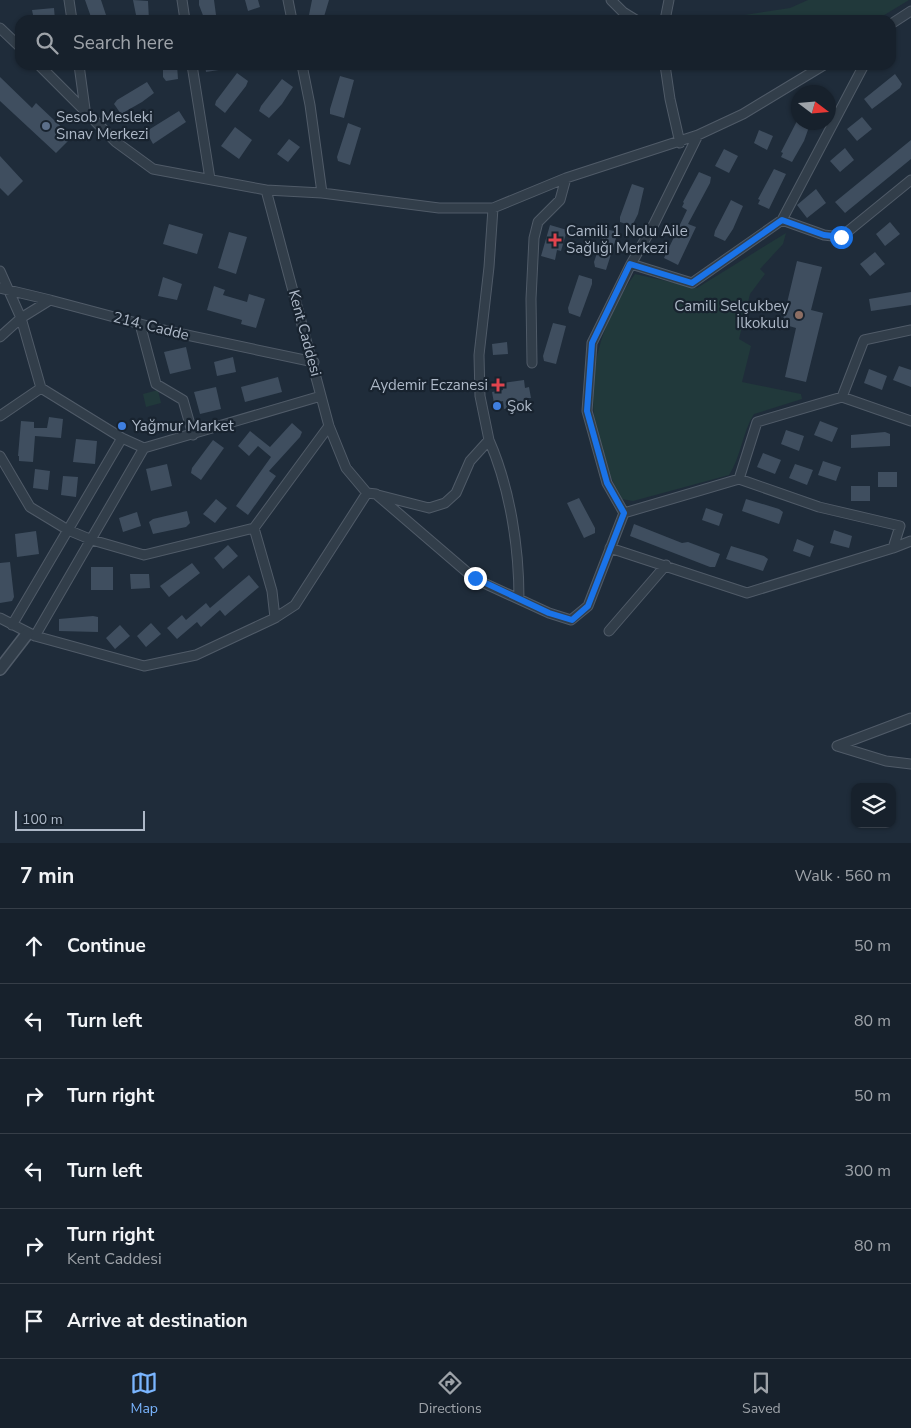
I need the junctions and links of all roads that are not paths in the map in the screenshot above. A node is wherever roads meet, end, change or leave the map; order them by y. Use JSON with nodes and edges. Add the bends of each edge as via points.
{"nodes":[{"id":1,"x":70,"y":0,"type":"edge"},
{"id":2,"x":182,"y":0,"type":"edge"},
{"id":3,"x":288,"y":0,"type":"edge"},
{"id":4,"x":611,"y":0,"type":"edge"},
{"id":5,"x":669,"y":0,"type":"edge"},
{"id":6,"x":911,"y":11,"type":"edge"},
{"id":7,"x":72,"y":15,"type":"edge"},
{"id":8,"x":184,"y":15,"type":"edge"},
{"id":9,"x":291,"y":15,"type":"edge"},
{"id":10,"x":628,"y":15,"type":"edge"},
{"id":11,"x":666,"y":15,"type":"edge"},
{"id":12,"x":896,"y":21,"type":"edge"},
{"id":13,"x":0,"y":28,"type":"edge"},
{"id":14,"x":15,"y":42,"type":"edge"},
{"id":15,"x":44,"y":70,"type":"edge"},
{"id":16,"x":80,"y":70,"type":"edge"},
{"id":17,"x":193,"y":70,"type":"edge"},
{"id":18,"x":303,"y":70,"type":"edge"},
{"id":19,"x":666,"y":70,"type":"edge"},
{"id":20,"x":816,"y":70,"type":"edge"},
{"id":21,"x":861,"y":70,"type":"edge"},
{"id":22,"x":85,"y":109,"type":"junction"},
{"id":23,"x":698,"y":136,"type":"junction"},
{"id":24,"x":680,"y":143,"type":"junction"},
{"id":25,"x":566,"y":178,"type":"junction"},
{"id":26,"x":210,"y":179,"type":"junction"},
{"id":27,"x":911,"y":180,"type":"edge"},
{"id":28,"x":266,"y":190,"type":"junction"},
{"id":29,"x":322,"y":193,"type":"junction"},
{"id":30,"x":493,"y":208,"type":"junction"},
{"id":31,"x":782,"y":220,"type":"junction"},
{"id":32,"x":630,"y":264,"type":"junction"},
{"id":33,"x":0,"y":271,"type":"edge"},
{"id":34,"x":0,"y":288,"type":"edge"},
{"id":35,"x":10,"y":290,"type":"junction"},
{"id":36,"x":50,"y":300,"type":"junction"},
{"id":37,"x":21,"y":318,"type":"junction"},
{"id":38,"x":140,"y":324,"type":"junction"},
{"id":39,"x":911,"y":330,"type":"edge"},
{"id":40,"x":0,"y":337,"type":"edge"},
{"id":41,"x":314,"y":362,"type":"junction"},
{"id":42,"x":532,"y":363,"type":"dead end"},
{"id":43,"x":41,"y":388,"type":"junction"},
{"id":44,"x":320,"y":396,"type":"junction"},
{"id":45,"x":842,"y":397,"type":"junction"},
{"id":46,"x":0,"y":416,"type":"edge"},
{"id":47,"x":911,"y":421,"type":"edge"},
{"id":48,"x":329,"y":426,"type":"junction"},
{"id":49,"x":193,"y":435,"type":"junction"},
{"id":50,"x":122,"y":438,"type":"junction"},
{"id":51,"x":489,"y":440,"type":"junction"},
{"id":52,"x":144,"y":448,"type":"junction"},
{"id":53,"x":0,"y":456,"type":"edge"},
{"id":54,"x":739,"y":479,"type":"junction"},
{"id":55,"x":372,"y":493,"type":"junction"},
{"id":56,"x":624,"y":513,"type":"junction"},
{"id":57,"x":254,"y":528,"type":"junction"},
{"id":58,"x":68,"y":530,"type":"junction"},
{"id":59,"x":92,"y":540,"type":"junction"},
{"id":60,"x":911,"y":541,"type":"edge"},
{"id":61,"x":610,"y":548,"type":"junction"},
{"id":62,"x":893,"y":548,"type":"junction"},
{"id":63,"x":666,"y":565,"type":"junction"},
{"id":64,"x":519,"y":599,"type":"junction"},
{"id":65,"x":0,"y":618,"type":"edge"},
{"id":66,"x":275,"y":618,"type":"junction"},
{"id":67,"x":12,"y":625,"type":"junction"},
{"id":68,"x":609,"y":631,"type":"dead end"},
{"id":69,"x":31,"y":635,"type":"junction"},
{"id":70,"x":0,"y":669,"type":"edge"},
{"id":71,"x":911,"y":718,"type":"edge"},
{"id":72,"x":911,"y":764,"type":"edge"}],
"edges":[{"from":1,"to":7,"type":"street"},
{"from":2,"to":8,"type":"street"},
{"from":3,"to":9,"type":"street"},
{"from":4,"to":10,"type":"street"},
{"from":5,"to":11,"type":"street"},
{"from":6,"to":12,"type":"street"},
{"from":13,"to":14,"type":"street"},
{"from":15,"to":22,"type":"street"},
{"from":16,"to":22,"type":"street"},
{"from":17,"to":26,"type":"street"},
{"from":18,"to":29,"type":"street"},
{"from":19,"to":24,"type":"street"},
{"from":20,"to":23,"type":"street","via":[[743,114]]},
{"from":21,"to":31,"type":"street"},
{"from":22,"to":26,"type":"street","via":[[116,142],[153,168]]},
{"from":23,"to":24,"type":"street"},
{"from":23,"to":32,"type":"street"},
{"from":24,"to":25,"type":"street"},
{"from":25,"to":30,"type":"street"},
{"from":25,"to":42,"type":"street","via":[[560,200],[538,222],[531,299]]},
{"from":26,"to":28,"type":"street"},
{"from":27,"to":31,"type":"street","via":[[841,237],[824,235]]},
{"from":28,"to":29,"type":"street"},
{"from":28,"to":41,"type":"street","name":"Kent Caddesi"},
{"from":29,"to":30,"type":"street","via":[[439,208]]},
{"from":30,"to":51,"type":"street","via":[[479,355],[480,396]]},
{"from":31,"to":32,"type":"street","via":[[692,283]]},
{"from":32,"to":56,"type":"street","via":[[592,343],[587,411],[607,483]]},
{"from":33,"to":35,"type":"street"},
{"from":34,"to":35,"type":"street","name":"214. Cadde"},
{"from":35,"to":36,"type":"street","name":"214. Cadde"},
{"from":35,"to":37,"type":"street"},
{"from":36,"to":37,"type":"street"},
{"from":36,"to":38,"type":"street","name":"214. Cadde"},
{"from":37,"to":40,"type":"street"},
{"from":37,"to":43,"type":"street"},
{"from":38,"to":41,"type":"street","name":"214. Cadde"},
{"from":38,"to":49,"type":"street","via":[[156,384],[183,400]]},
{"from":39,"to":45,"type":"street","via":[[864,340]]},
{"from":41,"to":44,"type":"street","name":"Kent Caddesi"},
{"from":43,"to":46,"type":"street"},
{"from":43,"to":50,"type":"street"},
{"from":44,"to":48,"type":"street","name":"Kent Caddesi"},
{"from":44,"to":49,"type":"street"},
{"from":45,"to":47,"type":"street"},
{"from":45,"to":54,"type":"street","via":[[757,422]]},
{"from":48,"to":55,"type":"street","name":"Kent Caddesi","via":[[346,468]]},
{"from":48,"to":57,"type":"street"},
{"from":49,"to":52,"type":"street"},
{"from":50,"to":52,"type":"street"},
{"from":50,"to":58,"type":"street"},
{"from":51,"to":55,"type":"street","via":[[470,461],[456,493],[445,503],[429,508]]},
{"from":51,"to":64,"type":"street","via":[[506,497],[519,560]]},
{"from":52,"to":59,"type":"street"},
{"from":53,"to":58,"type":"street","via":[[30,507]]},
{"from":54,"to":56,"type":"street"},
{"from":54,"to":62,"type":"street","via":[[819,506],[900,526]]},
{"from":55,"to":64,"type":"street","name":"Kent Caddesi","via":[[475,578]]},
{"from":55,"to":66,"type":"street","via":[[295,605]]},
{"from":56,"to":61,"type":"street"},
{"from":57,"to":59,"type":"street","via":[[144,555]]},
{"from":57,"to":66,"type":"street","via":[[272,591]]},
{"from":58,"to":59,"type":"street"},
{"from":58,"to":67,"type":"street"},
{"from":59,"to":69,"type":"street"},
{"from":60,"to":62,"type":"street"},
{"from":61,"to":63,"type":"street"},
{"from":61,"to":64,"type":"street","name":"Kent Caddesi","via":[[588,606],[572,620]]},
{"from":62,"to":63,"type":"street","via":[[747,593]]},
{"from":63,"to":68,"type":"street"},
{"from":65,"to":67,"type":"street"},
{"from":66,"to":69,"type":"street","via":[[196,655],[144,666]]},
{"from":67,"to":69,"type":"street"},
{"from":69,"to":70,"type":"street"},
{"from":71,"to":72,"type":"street","via":[[837,746],[886,761]]}]}
